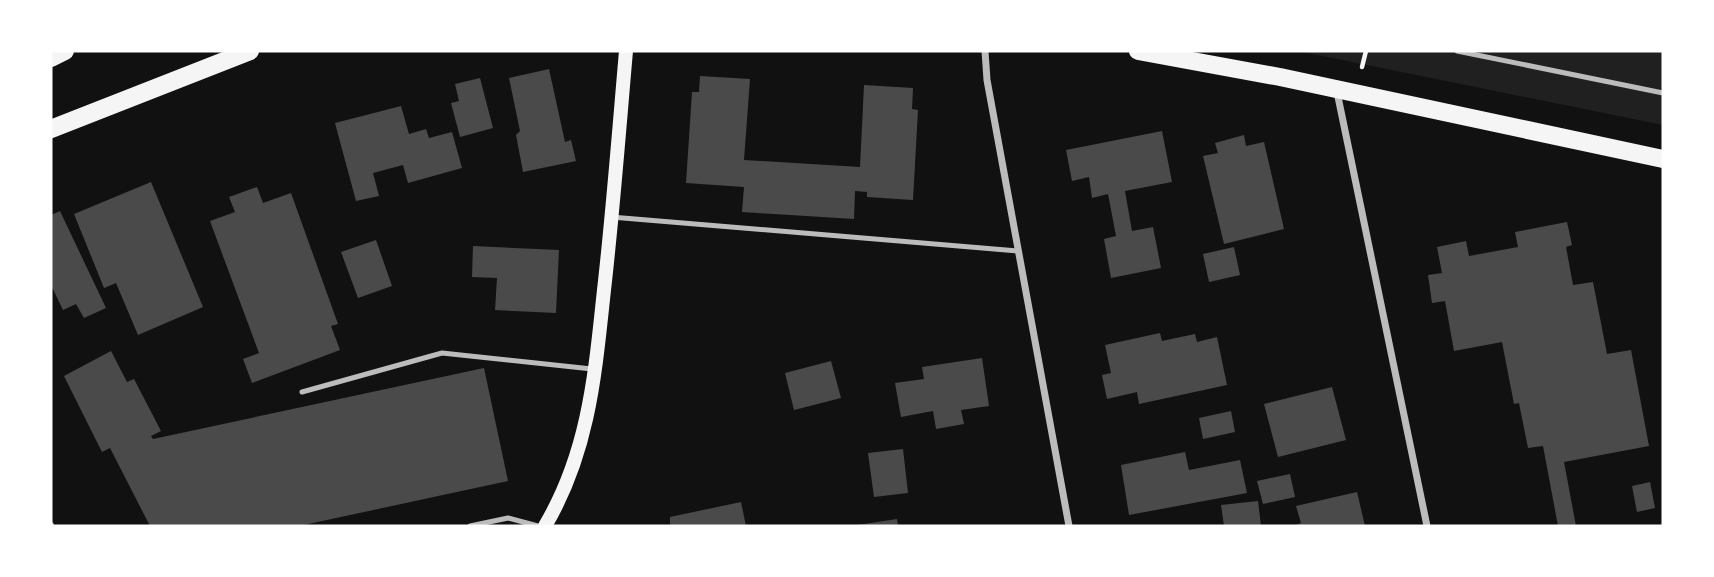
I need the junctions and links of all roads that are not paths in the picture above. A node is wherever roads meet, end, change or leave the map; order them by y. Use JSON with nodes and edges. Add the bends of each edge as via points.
{"nodes":[{"id":1,"x":65,"y":51,"type":"edge"},
{"id":2,"x":250,"y":51,"type":"edge"},
{"id":3,"x":626,"y":51,"type":"edge"},
{"id":4,"x":985,"y":51,"type":"edge"},
{"id":5,"x":1138,"y":51,"type":"edge"},
{"id":6,"x":1457,"y":51,"type":"edge"},
{"id":7,"x":51,"y":58,"type":"edge"},
{"id":8,"x":1337,"y":91,"type":"junction"},
{"id":9,"x":1663,"y":93,"type":"edge"},
{"id":10,"x":51,"y":129,"type":"edge"},
{"id":11,"x":1663,"y":159,"type":"edge"},
{"id":12,"x":611,"y":218,"type":"junction"},
{"id":13,"x":1018,"y":251,"type":"junction"},
{"id":14,"x":595,"y":369,"type":"junction"},
{"id":15,"x":302,"y":392,"type":"dead end"},
{"id":16,"x":470,"y":526,"type":"edge"},
{"id":17,"x":538,"y":526,"type":"edge"},
{"id":18,"x":545,"y":526,"type":"edge"},
{"id":19,"x":1069,"y":526,"type":"edge"},
{"id":20,"x":1427,"y":526,"type":"edge"}],
"edges":[{"from":1,"to":7,"type":"main road"},
{"from":2,"to":10,"type":"main road"},
{"from":3,"to":12,"type":"main road"},
{"from":4,"to":13,"type":"street"},
{"from":5,"to":8,"type":"main road"},
{"from":6,"to":9,"type":"lane"},
{"from":8,"to":11,"type":"main road"},
{"from":8,"to":20,"type":"street"},
{"from":12,"to":13,"type":"lane"},
{"from":12,"to":14,"type":"main road"},
{"from":13,"to":19,"type":"street"},
{"from":14,"to":15,"type":"lane","via":[[442,353]]},
{"from":14,"to":18,"type":"main road","via":[[579,453]]},
{"from":16,"to":17,"type":"lane","via":[[508,518]]}]}
